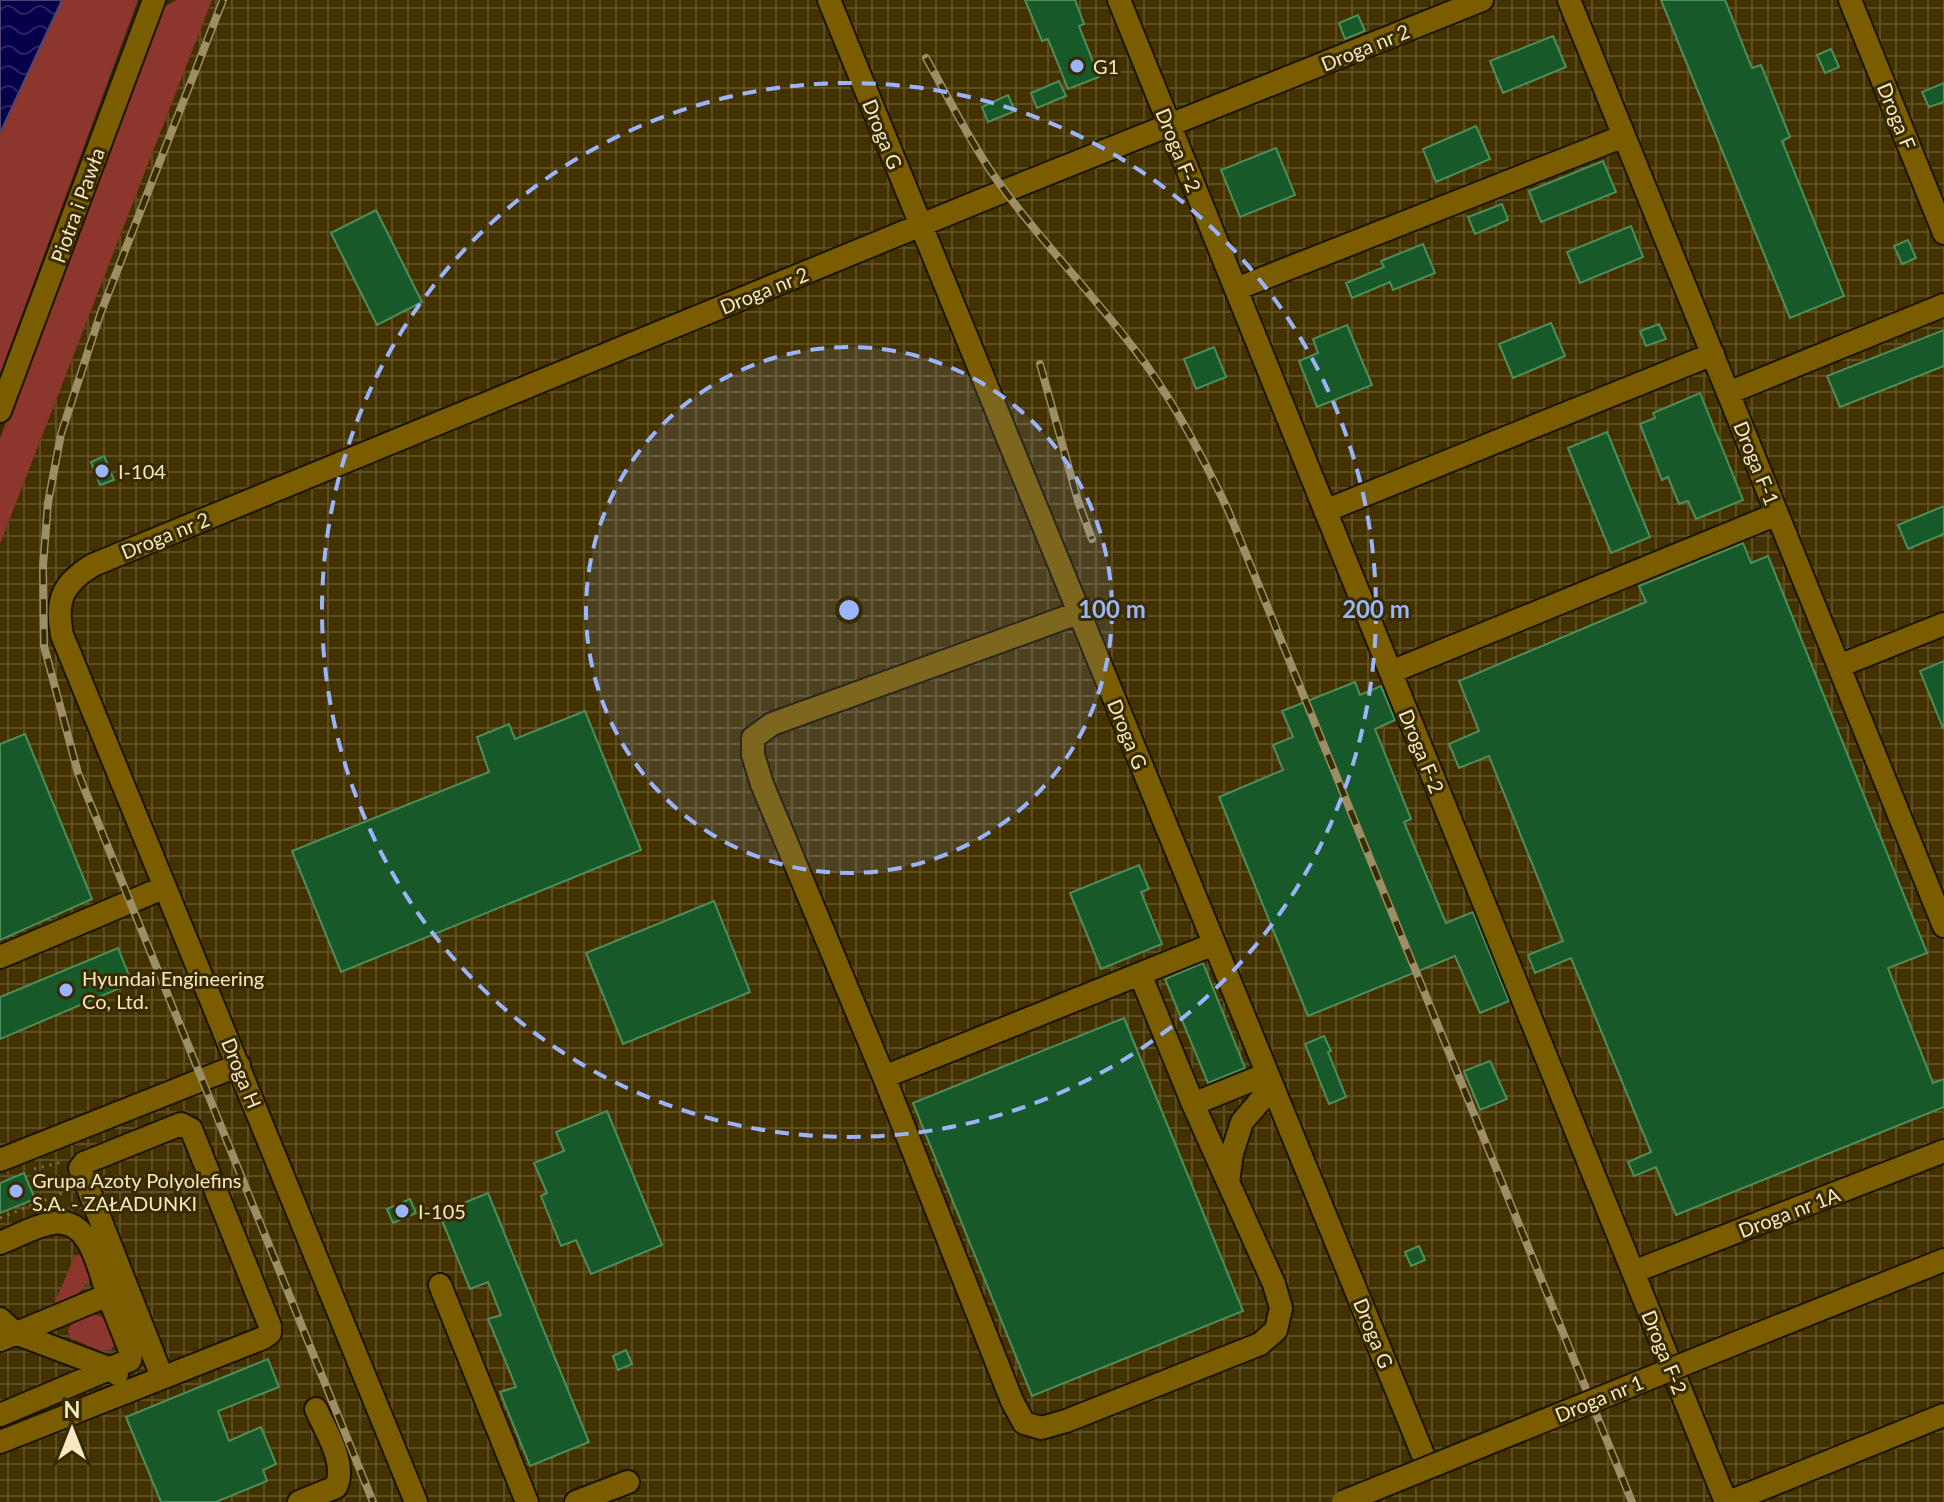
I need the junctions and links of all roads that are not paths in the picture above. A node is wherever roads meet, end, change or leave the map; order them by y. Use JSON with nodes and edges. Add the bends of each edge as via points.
{"nodes":[{"id":1,"x":154,"y":0,"type":"edge"},
{"id":2,"x":829,"y":0,"type":"edge"},
{"id":3,"x":1119,"y":0,"type":"edge"},
{"id":4,"x":1482,"y":0,"type":"edge"},
{"id":5,"x":1569,"y":0,"type":"edge"},
{"id":6,"x":1850,"y":0,"type":"edge"},
{"id":7,"x":1170,"y":127,"type":"junction"},
{"id":8,"x":1624,"y":136,"type":"junction"},
{"id":9,"x":921,"y":226,"type":"junction"},
{"id":10,"x":1944,"y":233,"type":"edge"},
{"id":11,"x":1236,"y":289,"type":"junction"},
{"id":12,"x":1944,"y":305,"type":"edge"},
{"id":13,"x":1713,"y":354,"type":"junction"},
{"id":14,"x":1728,"y":393,"type":"junction"},
{"id":15,"x":0,"y":411,"type":"edge"},
{"id":16,"x":1325,"y":511,"type":"junction"},
{"id":17,"x":1777,"y":514,"type":"junction"},
{"id":18,"x":61,"y":599,"type":"joint"},
{"id":19,"x":1078,"y":613,"type":"junction"},
{"id":20,"x":1944,"y":624,"type":"edge"},
{"id":21,"x":1839,"y":666,"type":"junction"},
{"id":22,"x":1391,"y":672,"type":"junction"},
{"id":23,"x":165,"y":887,"type":"junction"},
{"id":24,"x":1942,"y":914,"type":"edge"},
{"id":25,"x":1214,"y":944,"type":"junction"},
{"id":26,"x":0,"y":957,"type":"edge"},
{"id":27,"x":1140,"y":974,"type":"junction"},
{"id":28,"x":239,"y":1065,"type":"junction"},
{"id":29,"x":884,"y":1077,"type":"junction"},
{"id":30,"x":1269,"y":1080,"type":"junction"},
{"id":31,"x":1193,"y":1104,"type":"junction"},
{"id":32,"x":1944,"y":1151,"type":"edge"},
{"id":33,"x":0,"y":1160,"type":"edge"},
{"id":34,"x":1228,"y":1182,"type":"junction"},
{"id":35,"x":0,"y":1243,"type":"edge"},
{"id":36,"x":1944,"y":1260,"type":"edge"},
{"id":37,"x":1633,"y":1272,"type":"junction"},
{"id":38,"x":440,"y":1285,"type":"dead end"},
{"id":39,"x":108,"y":1295,"type":"junction"},
{"id":40,"x":5,"y":1331,"type":"edge"},
{"id":41,"x":111,"y":1369,"type":"junction"},
{"id":42,"x":162,"y":1377,"type":"junction"},
{"id":43,"x":129,"y":1391,"type":"junction"},
{"id":44,"x":316,"y":1409,"type":"dead end"},
{"id":45,"x":0,"y":1415,"type":"edge"},
{"id":46,"x":1944,"y":1415,"type":"edge"},
{"id":47,"x":0,"y":1442,"type":"edge"},
{"id":48,"x":1428,"y":1467,"type":"junction"},
{"id":49,"x":628,"y":1482,"type":"dead end"},
{"id":50,"x":299,"y":1502,"type":"edge"},
{"id":51,"x":416,"y":1502,"type":"edge"},
{"id":52,"x":527,"y":1502,"type":"edge"},
{"id":53,"x":576,"y":1502,"type":"edge"},
{"id":54,"x":1343,"y":1502,"type":"edge"},
{"id":55,"x":1728,"y":1502,"type":"edge"}],
"edges":[{"from":1,"to":15,"type":"street","name":"Piotra i Pawła"},
{"from":2,"to":9,"type":"street","name":"Droga G"},
{"from":3,"to":7,"type":"street","name":"Droga F-2"},
{"from":4,"to":7,"type":"street","name":"Droga nr 2"},
{"from":5,"to":8,"type":"street","name":"Droga F-1"},
{"from":6,"to":10,"type":"street","name":"Droga F"},
{"from":7,"to":9,"type":"street","name":"Droga nr 2"},
{"from":7,"to":11,"type":"street","name":"Droga F-2"},
{"from":8,"to":11,"type":"street"},
{"from":8,"to":13,"type":"street","name":"Droga F-1"},
{"from":9,"to":18,"type":"street","name":"Droga nr 2","via":[[93,565],[67,585]]},
{"from":9,"to":19,"type":"street","name":"Droga G"},
{"from":11,"to":16,"type":"street","name":"Droga F-2"},
{"from":12,"to":14,"type":"street"},
{"from":13,"to":14,"type":"street","name":"Droga F-1"},
{"from":13,"to":16,"type":"street"},
{"from":14,"to":17,"type":"street","name":"Droga F-1"},
{"from":16,"to":22,"type":"street","name":"Droga F-2"},
{"from":17,"to":21,"type":"street","name":"Droga F-1"},
{"from":17,"to":22,"type":"street"},
{"from":18,"to":23,"type":"street","name":"Droga H","via":[[62,635]]},
{"from":19,"to":25,"type":"street","name":"Droga G"},
{"from":19,"to":29,"type":"street","via":[[772,724],[753,738],[762,784]]},
{"from":20,"to":21,"type":"street"},
{"from":21,"to":24,"type":"street","name":"Droga F-1"},
{"from":22,"to":37,"type":"street","name":"Droga F-2"},
{"from":23,"to":26,"type":"street"},
{"from":23,"to":28,"type":"street","name":"Droga H"},
{"from":25,"to":27,"type":"street"},
{"from":25,"to":30,"type":"street","name":"Droga G"},
{"from":27,"to":29,"type":"street"},
{"from":27,"to":31,"type":"street"},
{"from":28,"to":33,"type":"street"},
{"from":28,"to":51,"type":"street","name":"Droga H"},
{"from":29,"to":34,"type":"street","via":[[1024,1423],[1041,1428],[1066,1421],[1260,1344],[1276,1330],[1281,1308],[1274,1284]]},
{"from":30,"to":31,"type":"street"},
{"from":30,"to":34,"type":"street","via":[[1242,1122]]},
{"from":30,"to":48,"type":"street","name":"Droga G"},
{"from":31,"to":34,"type":"street"},
{"from":32,"to":37,"type":"street","name":"Droga nr 1A"},
{"from":35,"to":39,"type":"street","via":[[53,1223],[68,1223],[88,1239]]},
{"from":36,"to":48,"type":"street","name":"Droga nr 1","bridge":true},
{"from":37,"to":55,"type":"street","name":"Droga F-2"},
{"from":38,"to":52,"type":"street"},
{"from":39,"to":40,"type":"street"},
{"from":39,"to":41,"type":"street","via":[[131,1353],[130,1360]]},
{"from":40,"to":41,"type":"street"},
{"from":41,"to":43,"type":"street"},
{"from":41,"to":45,"type":"street"},
{"from":42,"to":42,"type":"street","via":[[270,1333],[191,1129],[181,1124],[80,1168]]},
{"from":42,"to":43,"type":"street"},
{"from":43,"to":47,"type":"street"},
{"from":44,"to":50,"type":"street","via":[[340,1479],[336,1487]]},
{"from":46,"to":55,"type":"street"},
{"from":48,"to":54,"type":"street","name":"Droga nr 1","bridge":true},
{"from":49,"to":53,"type":"street"}]}
